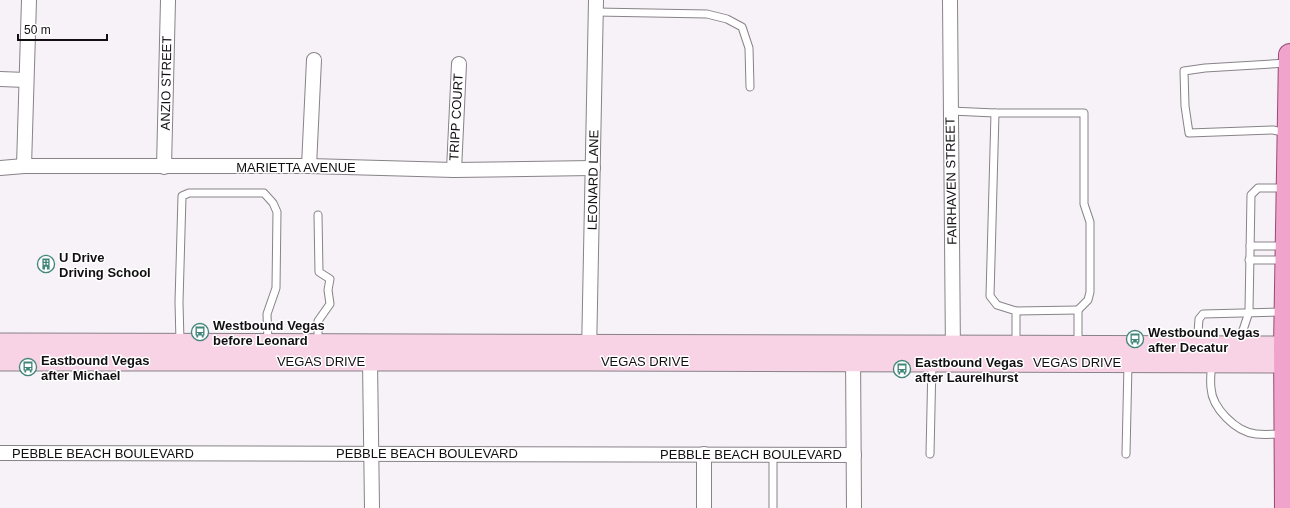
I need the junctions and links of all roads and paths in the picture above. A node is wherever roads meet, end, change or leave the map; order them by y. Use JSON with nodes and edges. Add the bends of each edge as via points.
{"nodes":[{"id":1,"x":29,"y":0,"type":"edge"},
{"id":2,"x":168,"y":0,"type":"edge"},
{"id":3,"x":950,"y":0,"type":"edge"},
{"id":4,"x":596,"y":6,"type":"edge"},
{"id":5,"x":1290,"y":55,"type":"edge"},
{"id":6,"x":314,"y":60,"type":"dead end"},
{"id":7,"x":1290,"y":63,"type":"edge"},
{"id":8,"x":459,"y":64,"type":"dead end"},
{"id":9,"x":0,"y":79,"type":"edge"},
{"id":10,"x":26,"y":80,"type":"junction"},
{"id":11,"x":750,"y":87,"type":"dead end"},
{"id":12,"x":951,"y":111,"type":"junction"},
{"id":13,"x":995,"y":112,"type":"junction"},
{"id":14,"x":1289,"y":133,"type":"junction"},
{"id":15,"x":24,"y":166,"type":"junction"},
{"id":16,"x":309,"y":166,"type":"junction"},
{"id":17,"x":164,"y":167,"type":"junction"},
{"id":18,"x":0,"y":168,"type":"edge"},
{"id":19,"x":593,"y":168,"type":"junction"},
{"id":20,"x":454,"y":170,"type":"junction"},
{"id":21,"x":1288,"y":188,"type":"junction"},
{"id":22,"x":318,"y":215,"type":"dead end"},
{"id":23,"x":1250,"y":246,"type":"junction"},
{"id":24,"x":1287,"y":253,"type":"junction"},
{"id":25,"x":1249,"y":260,"type":"junction"},
{"id":26,"x":1078,"y":310,"type":"junction"},
{"id":27,"x":1016,"y":311,"type":"junction"},
{"id":28,"x":1249,"y":312,"type":"junction"},
{"id":29,"x":1286,"y":312,"type":"junction"},
{"id":30,"x":0,"y":343,"type":"edge"},
{"id":31,"x":180,"y":344,"type":"junction"},
{"id":32,"x":1197,"y":346,"type":"junction"},
{"id":33,"x":1242,"y":346,"type":"junction"},
{"id":34,"x":268,"y":352,"type":"junction"},
{"id":35,"x":318,"y":353,"type":"junction"},
{"id":36,"x":589,"y":353,"type":"junction"},
{"id":37,"x":853,"y":354,"type":"junction"},
{"id":38,"x":932,"y":354,"type":"junction"},
{"id":39,"x":953,"y":354,"type":"junction"},
{"id":40,"x":1016,"y":354,"type":"junction"},
{"id":41,"x":1078,"y":354,"type":"junction"},
{"id":42,"x":1288,"y":355,"type":"edge"},
{"id":43,"x":370,"y":360,"type":"junction"},
{"id":44,"x":0,"y":361,"type":"edge"},
{"id":45,"x":1128,"y":362,"type":"junction"},
{"id":46,"x":1212,"y":363,"type":"junction"},
{"id":47,"x":1286,"y":434,"type":"junction"},
{"id":48,"x":0,"y":453,"type":"edge"},
{"id":49,"x":371,"y":453,"type":"junction"},
{"id":50,"x":704,"y":454,"type":"junction"},
{"id":51,"x":773,"y":454,"type":"junction"},
{"id":52,"x":854,"y":454,"type":"junction"},
{"id":53,"x":930,"y":454,"type":"dead end"},
{"id":54,"x":1126,"y":454,"type":"dead end"},
{"id":55,"x":372,"y":508,"type":"edge"},
{"id":56,"x":704,"y":508,"type":"edge"},
{"id":57,"x":773,"y":508,"type":"edge"},
{"id":58,"x":854,"y":508,"type":"edge"},
{"id":59,"x":1286,"y":508,"type":"edge"}],
"edges":[{"from":1,"to":10,"type":"street"},
{"from":2,"to":17,"type":"street","name":"ANZIO STREET"},
{"from":3,"to":12,"type":"street","name":"FAIRHAVEN STREET"},
{"from":4,"to":11,"type":"lane","via":[[707,14],[742,27],[749,48]]},
{"from":4,"to":19,"type":"street","name":"LEONARD LANE"},
{"from":5,"to":7,"type":"main road"},
{"from":6,"to":16,"type":"street"},
{"from":7,"to":14,"type":"main road"},
{"from":7,"to":14,"type":"lane","via":[[1184,71],[1188,133],[1273,130]]},
{"from":8,"to":20,"type":"street","name":"TRIPP COURT"},
{"from":9,"to":10,"type":"street"},
{"from":10,"to":15,"type":"street"},
{"from":12,"to":13,"type":"lane"},
{"from":12,"to":39,"type":"street","name":"FAIRHAVEN STREET"},
{"from":13,"to":26,"type":"lane","via":[[1084,113],[1084,204],[1090,222],[1090,292],[1088,300]]},
{"from":13,"to":27,"type":"lane","via":[[990,296],[997,305]]},
{"from":14,"to":21,"type":"main road"},
{"from":15,"to":17,"type":"street","name":"MARIETTA AVENUE"},
{"from":15,"to":18,"type":"street","name":"MARIETTA AVENUE"},
{"from":16,"to":17,"type":"street","name":"MARIETTA AVENUE"},
{"from":16,"to":20,"type":"street","name":"MARIETTA AVENUE"},
{"from":19,"to":20,"type":"street","name":"MARIETTA AVENUE"},
{"from":19,"to":36,"type":"street","name":"LEONARD LANE"},
{"from":21,"to":23,"type":"lane","via":[[1258,188],[1251,195]]},
{"from":21,"to":24,"type":"main road"},
{"from":22,"to":35,"type":"lane","via":[[319,272],[330,279],[330,304],[318,320]]},
{"from":23,"to":24,"type":"lane"},
{"from":23,"to":25,"type":"lane"},
{"from":24,"to":25,"type":"lane"},
{"from":24,"to":29,"type":"main road"},
{"from":25,"to":28,"type":"lane"},
{"from":26,"to":27,"type":"lane"},
{"from":26,"to":41,"type":"lane"},
{"from":27,"to":40,"type":"lane"},
{"from":28,"to":29,"type":"lane"},
{"from":28,"to":32,"type":"lane","via":[[1203,314],[1199,319]]},
{"from":28,"to":33,"type":"lane","via":[[1242,333]]},
{"from":29,"to":42,"type":"main road"},
{"from":30,"to":31,"type":"main road","name":"VEGAS DRIVE"},
{"from":31,"to":34,"type":"main road","name":"VEGAS DRIVE"},
{"from":31,"to":34,"type":"lane","via":[[182,196],[189,193],[264,194],[273,203],[277,212],[276,288],[267,314]]},
{"from":32,"to":33,"type":"main road","name":"VEGAS DRIVE"},
{"from":32,"to":41,"type":"main road","name":"VEGAS DRIVE"},
{"from":33,"to":42,"type":"main road","name":"VEGAS DRIVE"},
{"from":34,"to":35,"type":"main road","name":"VEGAS DRIVE"},
{"from":34,"to":44,"type":"main road","name":"VEGAS DRIVE"},
{"from":35,"to":36,"type":"main road","name":"VEGAS DRIVE"},
{"from":35,"to":43,"type":"main road","name":"VEGAS DRIVE"},
{"from":36,"to":37,"type":"main road","name":"VEGAS DRIVE"},
{"from":36,"to":43,"type":"main road","name":"VEGAS DRIVE"},
{"from":37,"to":38,"type":"main road","name":"VEGAS DRIVE"},
{"from":37,"to":52,"type":"street"},
{"from":38,"to":39,"type":"main road","name":"VEGAS DRIVE"},
{"from":38,"to":53,"type":"lane"},
{"from":39,"to":40,"type":"main road","name":"VEGAS DRIVE"},
{"from":40,"to":41,"type":"main road","name":"VEGAS DRIVE"},
{"from":41,"to":45,"type":"main road","name":"VEGAS DRIVE"},
{"from":42,"to":46,"type":"main road","name":"VEGAS DRIVE"},
{"from":42,"to":47,"type":"main road"},
{"from":43,"to":49,"type":"street"},
{"from":45,"to":46,"type":"main road","name":"VEGAS DRIVE"},
{"from":45,"to":54,"type":"lane"},
{"from":46,"to":47,"type":"lane","via":[[1211,389],[1216,404],[1237,428],[1255,434]]},
{"from":47,"to":59,"type":"main road"},
{"from":48,"to":49,"type":"street","name":"PEBBLE BEACH BOULEVARD"},
{"from":49,"to":50,"type":"street","name":"PEBBLE BEACH BOULEVARD"},
{"from":49,"to":55,"type":"street"},
{"from":50,"to":51,"type":"street","name":"PEBBLE BEACH BOULEVARD"},
{"from":50,"to":56,"type":"street"},
{"from":51,"to":52,"type":"street","name":"PEBBLE BEACH BOULEVARD"},
{"from":51,"to":57,"type":"lane"},
{"from":52,"to":58,"type":"street"}]}
